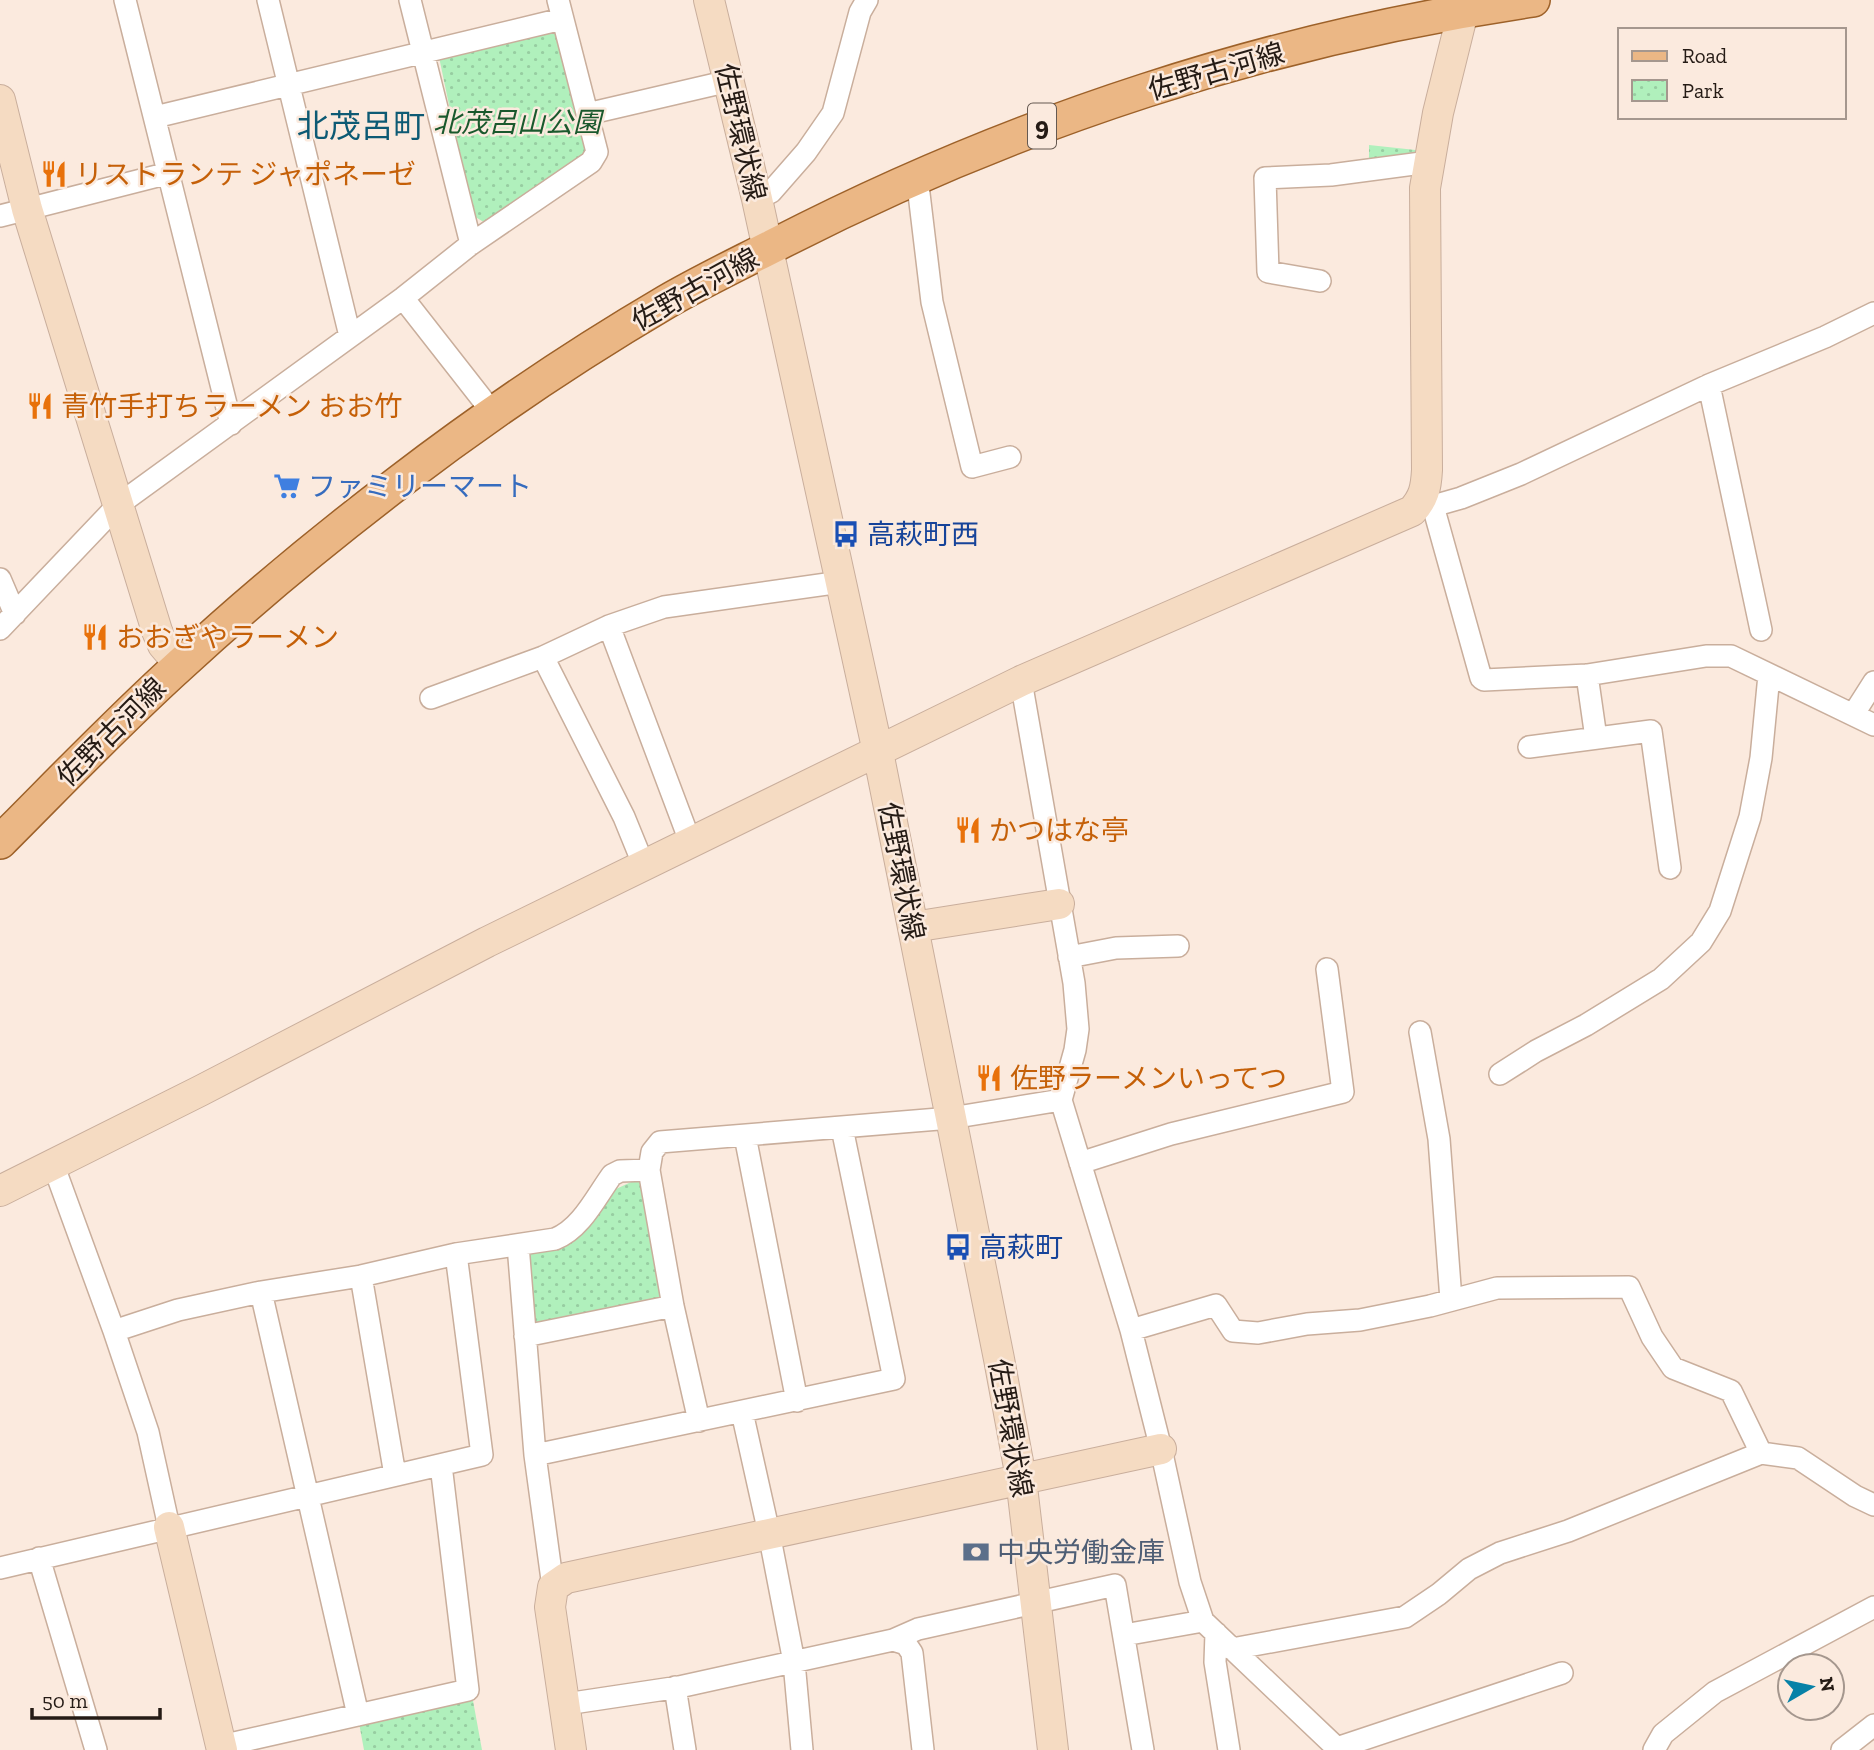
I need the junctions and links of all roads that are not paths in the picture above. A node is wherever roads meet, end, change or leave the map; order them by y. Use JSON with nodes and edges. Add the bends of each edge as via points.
{"nodes":[{"id":1,"x":125,"y":0,"type":"edge"},
{"id":2,"x":268,"y":0,"type":"edge"},
{"id":3,"x":411,"y":0,"type":"edge"},
{"id":4,"x":709,"y":0,"type":"edge"},
{"id":5,"x":867,"y":0,"type":"edge"},
{"id":6,"x":1533,"y":0,"type":"edge"},
{"id":7,"x":1465,"y":6,"type":"edge"},
{"id":8,"x":560,"y":9,"type":"edge"},
{"id":9,"x":424,"y":52,"type":"junction"},
{"id":10,"x":729,"y":81,"type":"junction"},
{"id":11,"x":289,"y":85,"type":"junction"},
{"id":12,"x":0,"y":100,"type":"edge"},
{"id":13,"x":587,"y":114,"type":"junction"},
{"id":14,"x":155,"y":117,"type":"junction"},
{"id":15,"x":1429,"y":162,"type":"junction"},
{"id":16,"x":169,"y":173,"type":"junction"},
{"id":17,"x":917,"y":177,"type":"junction"},
{"id":18,"x":757,"y":199,"type":"junction"},
{"id":19,"x":13,"y":213,"type":"edge"},
{"id":20,"x":471,"y":244,"type":"junction"},
{"id":21,"x":768,"y":248,"type":"junction"},
{"id":22,"x":1320,"y":281,"type":"dead end"},
{"id":23,"x":403,"y":298,"type":"junction"},
{"id":24,"x":1874,"y":313,"type":"edge"},
{"id":25,"x":350,"y":336,"type":"junction"},
{"id":26,"x":1709,"y":385,"type":"junction"},
{"id":27,"x":493,"y":413,"type":"junction"},
{"id":28,"x":231,"y":424,"type":"junction"},
{"id":29,"x":1010,"y":457,"type":"dead end"},
{"id":30,"x":1427,"y":504,"type":"junction"},
{"id":31,"x":118,"y":505,"type":"junction"},
{"id":32,"x":0,"y":579,"type":"edge"},
{"id":33,"x":841,"y":582,"type":"junction"},
{"id":34,"x":7,"y":622,"type":"edge"},
{"id":35,"x":609,"y":626,"type":"junction"},
{"id":36,"x":1761,"y":630,"type":"dead end"},
{"id":37,"x":543,"y":657,"type":"junction"},
{"id":38,"x":180,"y":665,"type":"junction"},
{"id":39,"x":1587,"y":675,"type":"junction"},
{"id":40,"x":1769,"y":675,"type":"junction"},
{"id":41,"x":1021,"y":681,"type":"junction"},
{"id":42,"x":1874,"y":682,"type":"edge"},
{"id":43,"x":432,"y":698,"type":"dead end"},
{"id":44,"x":1853,"y":715,"type":"junction"},
{"id":45,"x":1874,"y":724,"type":"edge"},
{"id":46,"x":1596,"y":738,"type":"junction"},
{"id":47,"x":1530,"y":747,"type":"dead end"},
{"id":48,"x":878,"y":752,"type":"junction"},
{"id":49,"x":0,"y":842,"type":"edge"},
{"id":50,"x":691,"y":844,"type":"junction"},
{"id":51,"x":644,"y":866,"type":"junction"},
{"id":52,"x":1670,"y":868,"type":"dead end"},
{"id":53,"x":1059,"y":904,"type":"junction"},
{"id":54,"x":913,"y":927,"type":"junction"},
{"id":55,"x":1178,"y":946,"type":"dead end"},
{"id":56,"x":1069,"y":957,"type":"junction"},
{"id":57,"x":1327,"y":969,"type":"dead end"},
{"id":58,"x":1420,"y":1032,"type":"dead end"},
{"id":59,"x":1500,"y":1074,"type":"dead end"},
{"id":60,"x":1061,"y":1100,"type":"junction"},
{"id":61,"x":951,"y":1118,"type":"junction"},
{"id":62,"x":842,"y":1128,"type":"junction"},
{"id":63,"x":745,"y":1136,"type":"junction"},
{"id":64,"x":1080,"y":1163,"type":"junction"},
{"id":65,"x":53,"y":1164,"type":"junction"},
{"id":66,"x":649,"y":1170,"type":"junction"},
{"id":67,"x":0,"y":1191,"type":"edge"},
{"id":68,"x":518,"y":1245,"type":"junction"},
{"id":69,"x":456,"y":1254,"type":"junction"},
{"id":70,"x":361,"y":1276,"type":"junction"},
{"id":71,"x":261,"y":1292,"type":"junction"},
{"id":72,"x":1451,"y":1300,"type":"junction"},
{"id":73,"x":673,"y":1307,"type":"junction"},
{"id":74,"x":1131,"y":1330,"type":"junction"},
{"id":75,"x":114,"y":1331,"type":"junction"},
{"id":76,"x":525,"y":1336,"type":"junction"},
{"id":77,"x":797,"y":1401,"type":"junction"},
{"id":78,"x":741,"y":1412,"type":"junction"},
{"id":79,"x":699,"y":1422,"type":"junction"},
{"id":80,"x":1161,"y":1449,"type":"junction"},
{"id":81,"x":1761,"y":1454,"type":"junction"},
{"id":82,"x":535,"y":1455,"type":"junction"},
{"id":83,"x":441,"y":1465,"type":"junction"},
{"id":84,"x":395,"y":1475,"type":"junction"},
{"id":85,"x":1021,"y":1478,"type":"junction"},
{"id":86,"x":307,"y":1496,"type":"junction"},
{"id":87,"x":1874,"y":1505,"type":"edge"},
{"id":88,"x":170,"y":1527,"type":"junction"},
{"id":89,"x":769,"y":1533,"type":"junction"},
{"id":90,"x":39,"y":1558,"type":"junction"},
{"id":91,"x":0,"y":1567,"type":"edge"},
{"id":92,"x":553,"y":1587,"type":"junction"},
{"id":93,"x":1037,"y":1602,"type":"junction"},
{"id":94,"x":1874,"y":1607,"type":"edge"},
{"id":95,"x":1210,"y":1627,"type":"junction"},
{"id":96,"x":1124,"y":1635,"type":"junction"},
{"id":97,"x":893,"y":1640,"type":"junction"},
{"id":98,"x":1232,"y":1649,"type":"junction"},
{"id":99,"x":794,"y":1662,"type":"junction"},
{"id":100,"x":1562,"y":1673,"type":"dead end"},
{"id":101,"x":675,"y":1687,"type":"junction"},
{"id":102,"x":566,"y":1704,"type":"junction"},
{"id":103,"x":358,"y":1715,"type":"junction"},
{"id":104,"x":1874,"y":1725,"type":"edge"},
{"id":105,"x":221,"y":1748,"type":"edge"},
{"id":106,"x":1338,"y":1749,"type":"edge"},
{"id":107,"x":96,"y":1750,"type":"edge"},
{"id":108,"x":571,"y":1750,"type":"edge"},
{"id":109,"x":684,"y":1750,"type":"edge"},
{"id":110,"x":802,"y":1750,"type":"edge"},
{"id":111,"x":923,"y":1750,"type":"edge"},
{"id":112,"x":1053,"y":1750,"type":"edge"},
{"id":113,"x":1143,"y":1750,"type":"edge"},
{"id":114,"x":1229,"y":1750,"type":"edge"},
{"id":115,"x":1654,"y":1750,"type":"edge"},
{"id":116,"x":1842,"y":1750,"type":"edge"}],
"edges":[{"from":1,"to":14,"type":"street"},
{"from":2,"to":11,"type":"street"},
{"from":3,"to":9,"type":"street"},
{"from":4,"to":10,"type":"street","name":"佐野環状線"},
{"from":5,"to":18,"type":"street","via":[[833,113],[771,192]]},
{"from":6,"to":7,"type":"main road","name":"佐野古河線","number":"9"},
{"from":7,"to":15,"type":"street"},
{"from":7,"to":17,"type":"main road","name":"佐野古河線","number":"9","via":[[1218,68],[1049,123]]},
{"from":8,"to":9,"type":"street"},
{"from":8,"to":13,"type":"street"},
{"from":9,"to":11,"type":"street"},
{"from":9,"to":20,"type":"street"},
{"from":10,"to":13,"type":"street"},
{"from":10,"to":18,"type":"street","name":"佐野環状線"},
{"from":11,"to":14,"type":"street"},
{"from":11,"to":25,"type":"street"},
{"from":12,"to":19,"type":"street"},
{"from":13,"to":20,"type":"street","via":[[597,152],[591,162]]},
{"from":14,"to":16,"type":"street"},
{"from":15,"to":22,"type":"street","via":[[1265,178],[1268,272]]},
{"from":15,"to":30,"type":"street","via":[[1425,188]]},
{"from":16,"to":19,"type":"street"},
{"from":16,"to":28,"type":"street"},
{"from":17,"to":21,"type":"main road","name":"佐野古河線","number":"9"},
{"from":17,"to":29,"type":"street","via":[[932,302],[972,467]]},
{"from":18,"to":21,"type":"street","name":"佐野環状線"},
{"from":19,"to":31,"type":"street"},
{"from":20,"to":23,"type":"street"},
{"from":21,"to":27,"type":"main road","name":"佐野古河線","number":"9","via":[[669,300]]},
{"from":21,"to":33,"type":"street","name":"佐野環状線"},
{"from":23,"to":25,"type":"street"},
{"from":23,"to":27,"type":"street"},
{"from":24,"to":26,"type":"street"},
{"from":25,"to":28,"type":"street"},
{"from":26,"to":30,"type":"street","via":[[1521,474],[1461,498]]},
{"from":26,"to":36,"type":"street"},
{"from":27,"to":38,"type":"main road","name":"佐野古河線","number":"9","via":[[397,484]]},
{"from":28,"to":31,"type":"street"},
{"from":30,"to":39,"type":"street","via":[[1482,678]]},
{"from":30,"to":41,"type":"street"},
{"from":31,"to":34,"type":"street"},
{"from":31,"to":38,"type":"street","via":[[157,631]]},
{"from":32,"to":34,"type":"street"},
{"from":33,"to":35,"type":"street","via":[[664,607]]},
{"from":33,"to":48,"type":"street","name":"佐野環状線"},
{"from":35,"to":37,"type":"street"},
{"from":35,"to":50,"type":"street"},
{"from":37,"to":43,"type":"street"},
{"from":37,"to":51,"type":"street"},
{"from":38,"to":49,"type":"main road","name":"佐野古河線","number":"9"},
{"from":39,"to":40,"type":"street","via":[[1706,656],[1731,656]]},
{"from":39,"to":46,"type":"street"},
{"from":40,"to":44,"type":"street"},
{"from":40,"to":59,"type":"street","via":[[1762,758],[1750,817],[1720,911],[1701,942],[1661,979]]},
{"from":41,"to":48,"type":"street"},
{"from":41,"to":53,"type":"street"},
{"from":42,"to":44,"type":"street"},
{"from":44,"to":45,"type":"street"},
{"from":46,"to":47,"type":"street"},
{"from":46,"to":52,"type":"street","via":[[1651,731]]},
{"from":48,"to":50,"type":"street"},
{"from":48,"to":54,"type":"street","name":"佐野環状線"},
{"from":50,"to":51,"type":"street"},
{"from":51,"to":65,"type":"street"},
{"from":53,"to":54,"type":"street"},
{"from":53,"to":56,"type":"street"},
{"from":54,"to":61,"type":"street","name":"佐野環状線"},
{"from":55,"to":56,"type":"street","via":[[1116,948]]},
{"from":56,"to":60,"type":"street","via":[[1078,1029]]},
{"from":57,"to":64,"type":"street","via":[[1343,1092],[1171,1134]]},
{"from":58,"to":72,"type":"street","via":[[1439,1139]]},
{"from":60,"to":61,"type":"street"},
{"from":60,"to":64,"type":"street"},
{"from":61,"to":62,"type":"street"},
{"from":61,"to":85,"type":"street","name":"佐野環状線"},
{"from":62,"to":63,"type":"street"},
{"from":62,"to":77,"type":"street","via":[[894,1379]]},
{"from":63,"to":66,"type":"street","via":[[660,1142],[652,1152]]},
{"from":63,"to":77,"type":"street"},
{"from":64,"to":74,"type":"street"},
{"from":65,"to":67,"type":"street"},
{"from":65,"to":75,"type":"street"},
{"from":66,"to":68,"type":"street","via":[[612,1175],[565,1235]]},
{"from":66,"to":73,"type":"street"},
{"from":68,"to":69,"type":"street"},
{"from":68,"to":76,"type":"street"},
{"from":69,"to":70,"type":"street"},
{"from":69,"to":83,"type":"street","via":[[482,1455]]},
{"from":70,"to":71,"type":"street"},
{"from":70,"to":84,"type":"street"},
{"from":71,"to":75,"type":"street","via":[[178,1310]]},
{"from":71,"to":86,"type":"street"},
{"from":72,"to":74,"type":"street","via":[[1360,1320],[1258,1333],[1233,1331],[1216,1305]]},
{"from":72,"to":81,"type":"street","via":[[1497,1287],[1629,1287],[1652,1337],[1673,1368],[1731,1391]]},
{"from":73,"to":76,"type":"street"},
{"from":73,"to":79,"type":"street"},
{"from":74,"to":80,"type":"street"},
{"from":75,"to":88,"type":"street","via":[[148,1432]]},
{"from":76,"to":82,"type":"street"},
{"from":77,"to":78,"type":"street"},
{"from":78,"to":79,"type":"street"},
{"from":78,"to":89,"type":"street"},
{"from":79,"to":82,"type":"street"},
{"from":80,"to":85,"type":"street"},
{"from":80,"to":95,"type":"street","via":[[1190,1582]]},
{"from":81,"to":87,"type":"street","via":[[1798,1458]]},
{"from":81,"to":98,"type":"street","via":[[1568,1531],[1500,1553],[1469,1569],[1405,1617]]},
{"from":82,"to":92,"type":"street"},
{"from":83,"to":84,"type":"street"},
{"from":83,"to":103,"type":"street","via":[[468,1690]]},
{"from":84,"to":86,"type":"street"},
{"from":85,"to":89,"type":"street"},
{"from":85,"to":93,"type":"street","name":"佐野環状線"},
{"from":86,"to":88,"type":"street"},
{"from":86,"to":103,"type":"street"},
{"from":88,"to":90,"type":"street"},
{"from":88,"to":105,"type":"street"},
{"from":89,"to":92,"type":"street","via":[[584,1573]]},
{"from":89,"to":99,"type":"street"},
{"from":90,"to":91,"type":"street"},
{"from":90,"to":107,"type":"street"},
{"from":92,"to":102,"type":"street","via":[[550,1607]]},
{"from":93,"to":96,"type":"street","via":[[1115,1585]]},
{"from":93,"to":97,"type":"street","via":[[918,1629]]},
{"from":93,"to":112,"type":"street","name":"佐野環状線"},
{"from":94,"to":115,"type":"street","via":[[1715,1692],[1663,1734]]},
{"from":95,"to":96,"type":"street"},
{"from":95,"to":98,"type":"street"},
{"from":95,"to":114,"type":"street"},
{"from":96,"to":113,"type":"street"},
{"from":97,"to":99,"type":"street"},
{"from":97,"to":111,"type":"street","via":[[906,1644],[912,1653]]},
{"from":98,"to":106,"type":"street"},
{"from":99,"to":101,"type":"street"},
{"from":99,"to":110,"type":"street"},
{"from":100,"to":106,"type":"street"},
{"from":101,"to":102,"type":"street"},
{"from":101,"to":109,"type":"street"},
{"from":102,"to":108,"type":"street"},
{"from":103,"to":105,"type":"street"},
{"from":104,"to":116,"type":"street"}]}
